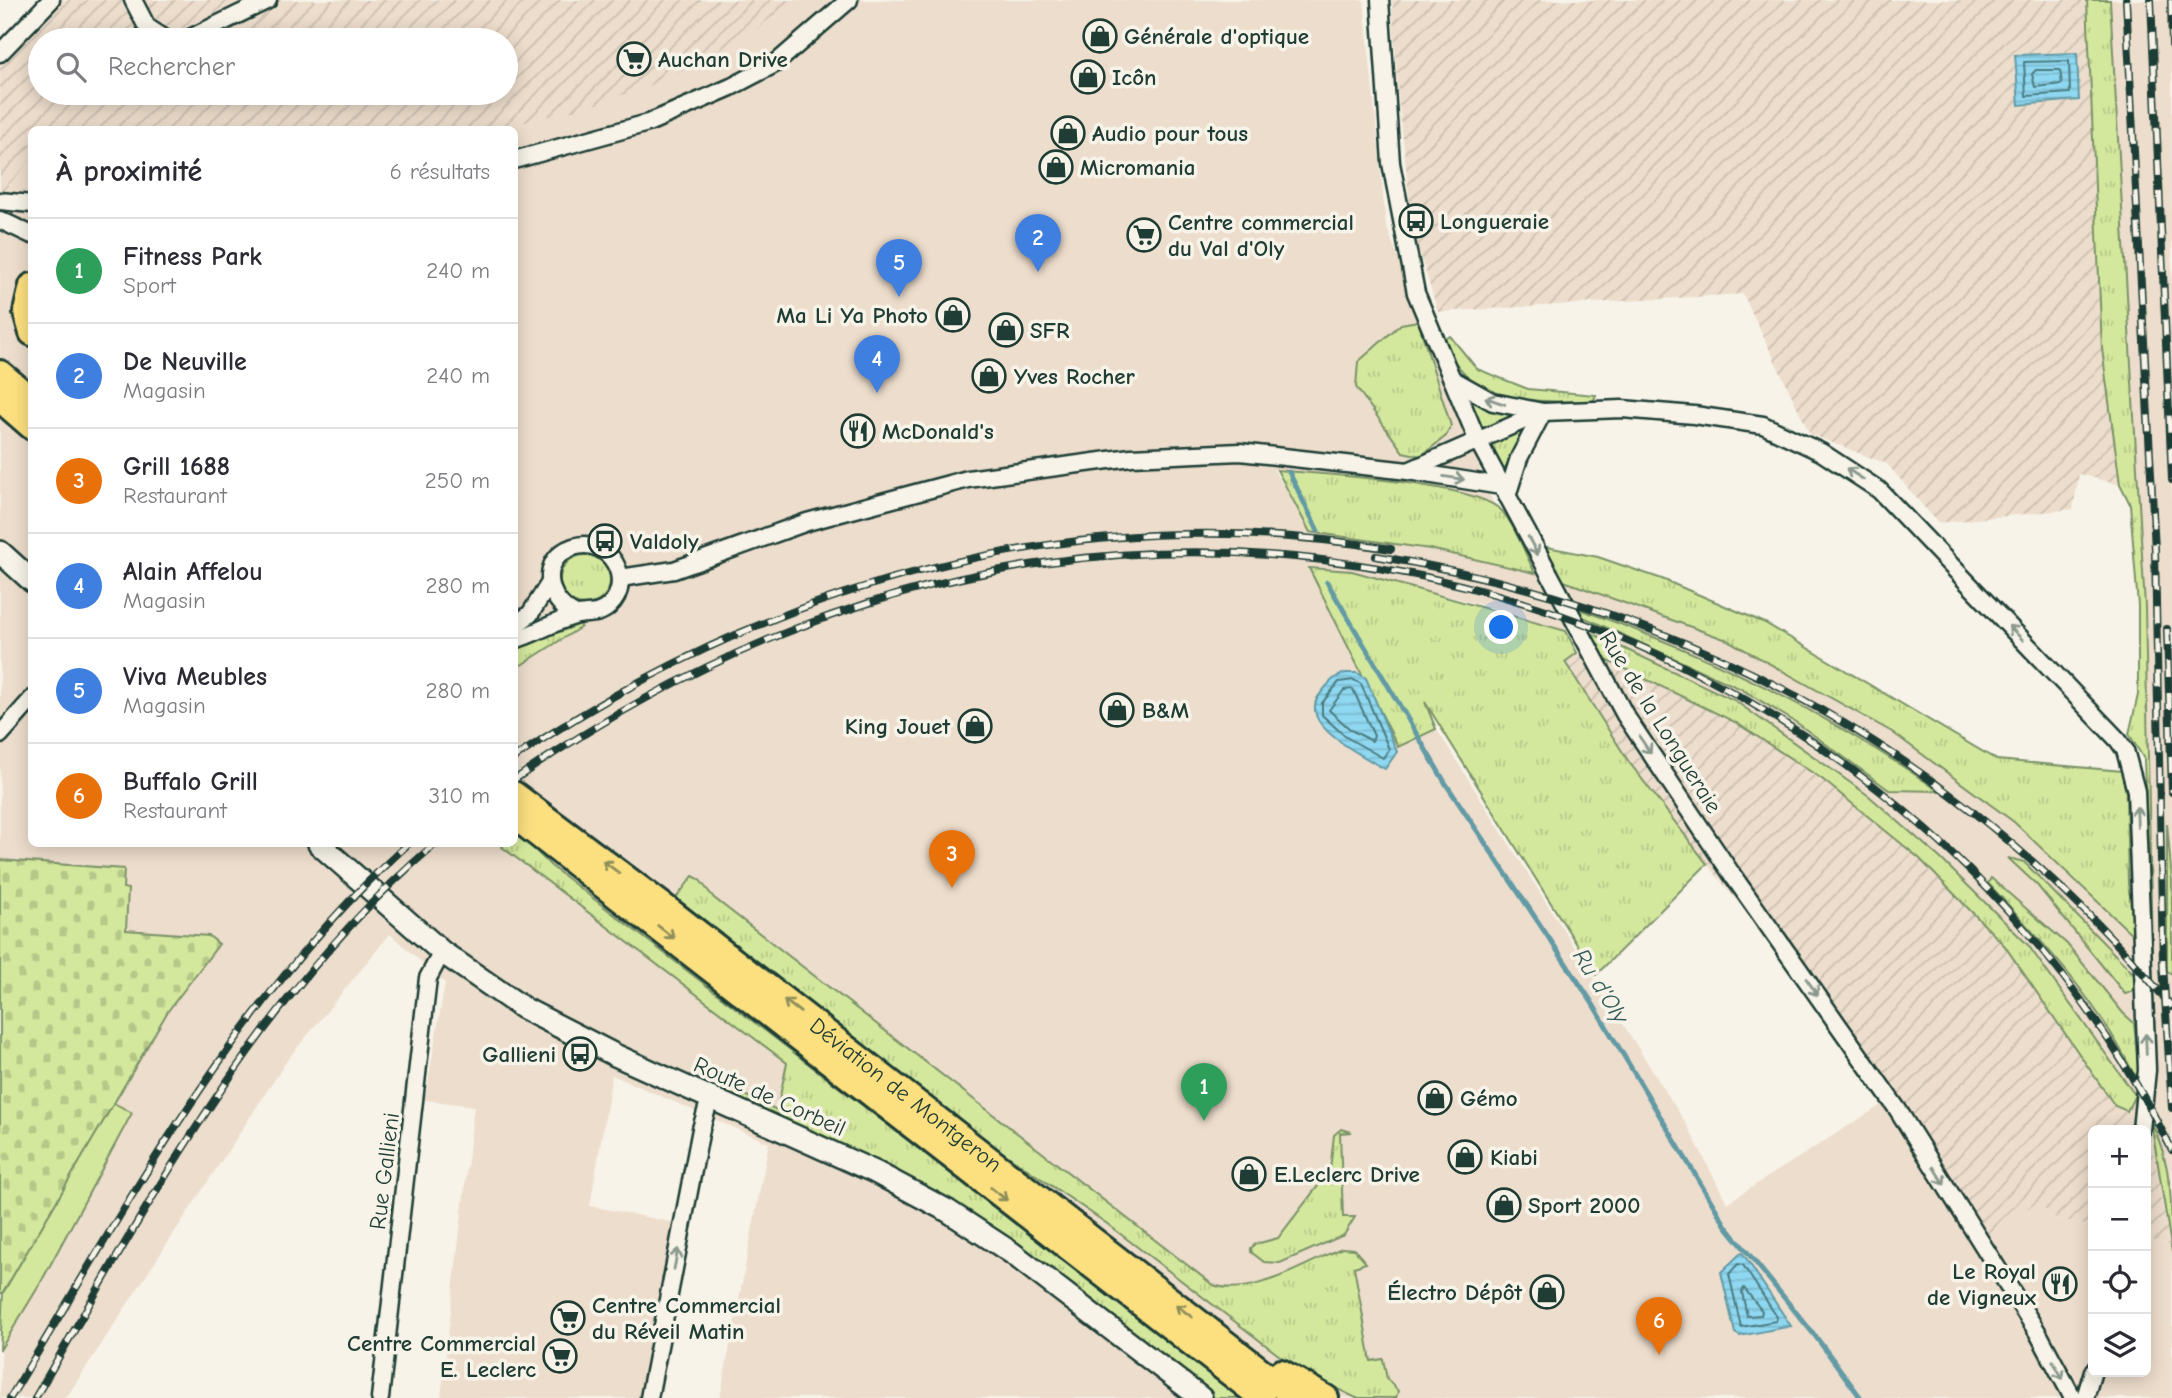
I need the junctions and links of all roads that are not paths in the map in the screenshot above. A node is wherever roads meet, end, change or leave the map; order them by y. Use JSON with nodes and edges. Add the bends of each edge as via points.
{"nodes":[{"id":1,"x":51,"y":0,"type":"edge"},
{"id":2,"x":133,"y":0,"type":"edge"},
{"id":3,"x":268,"y":0,"type":"edge"},
{"id":4,"x":849,"y":0,"type":"edge"},
{"id":5,"x":1380,"y":0,"type":"edge"},
{"id":6,"x":149,"y":28,"type":"edge"},
{"id":7,"x":211,"y":28,"type":"edge"},
{"id":8,"x":0,"y":53,"type":"edge"},
{"id":9,"x":518,"y":159,"type":"edge"},
{"id":10,"x":0,"y":201,"type":"edge"},
{"id":11,"x":28,"y":204,"type":"edge"},
{"id":12,"x":0,"y":220,"type":"edge"},
{"id":13,"x":28,"y":233,"type":"edge"},
{"id":14,"x":0,"y":373,"type":"edge"},
{"id":15,"x":1452,"y":379,"type":"junction"},
{"id":16,"x":28,"y":397,"type":"edge"},
{"id":17,"x":0,"y":399,"type":"edge"},
{"id":18,"x":1543,"y":412,"type":"junction"},
{"id":19,"x":28,"y":424,"type":"edge"},
{"id":20,"x":1476,"y":439,"type":"junction"},
{"id":21,"x":1408,"y":471,"type":"junction"},
{"id":22,"x":1504,"y":491,"type":"junction"},
{"id":23,"x":0,"y":536,"type":"edge"},
{"id":24,"x":0,"y":552,"type":"edge"},
{"id":25,"x":28,"y":561,"type":"edge"},
{"id":26,"x":28,"y":578,"type":"edge"},
{"id":27,"x":620,"y":578,"type":"junction"},
{"id":28,"x":549,"y":584,"type":"junction"},
{"id":29,"x":576,"y":615,"type":"junction"},
{"id":30,"x":518,"y":623,"type":"edge"},
{"id":31,"x":518,"y":639,"type":"edge"},
{"id":32,"x":28,"y":704,"type":"edge"},
{"id":33,"x":0,"y":735,"type":"edge"},
{"id":34,"x":518,"y":797,"type":"edge"},
{"id":35,"x":518,"y":820,"type":"edge"},
{"id":36,"x":322,"y":847,"type":"edge"},
{"id":37,"x":442,"y":952,"type":"junction"},
{"id":38,"x":710,"y":1098,"type":"junction"},
{"id":39,"x":2142,"y":1125,"type":"edge"},
{"id":40,"x":1222,"y":1340,"type":"junction"},
{"id":41,"x":2091,"y":1377,"type":"edge"},
{"id":42,"x":380,"y":1398,"type":"edge"},
{"id":43,"x":649,"y":1398,"type":"edge"},
{"id":44,"x":1201,"y":1398,"type":"edge"},
{"id":45,"x":1262,"y":1398,"type":"edge"},
{"id":46,"x":1296,"y":1398,"type":"edge"},
{"id":47,"x":1326,"y":1398,"type":"edge"},
{"id":48,"x":2073,"y":1398,"type":"edge"},
{"id":49,"x":2085,"y":1398,"type":"edge"}],
"edges":[{"from":1,"to":8,"type":"street"},
{"from":2,"to":6,"type":"street"},
{"from":3,"to":7,"type":"street"},
{"from":4,"to":9,"type":"street","via":[[775,64],[731,87],[648,123]]},
{"from":5,"to":15,"type":"street","name":"Rue de la Longueraie","via":[[1391,163],[1416,293]]},
{"from":10,"to":11,"type":"street"},
{"from":12,"to":13,"type":"street"},
{"from":14,"to":16,"type":"main road"},
{"from":18,"to":15,"type":"street","one_way":true,"via":[[1493,402]]},
{"from":15,"to":20,"type":"street","name":"Rue de la Longueraie"},
{"from":17,"to":19,"type":"main road"},
{"from":18,"to":20,"type":"street"},
{"from":18,"to":22,"type":"street"},
{"from":39,"to":18,"type":"street","one_way":true,"via":[[2146,1035],[2136,791],[2118,740],[1879,490],[1821,452],[1763,425],[1694,415],[1622,409]]},
{"from":20,"to":21,"type":"street"},
{"from":20,"to":22,"type":"street","name":"Rue de la Longueraie"},
{"from":21,"to":22,"type":"street","one_way":true},
{"from":21,"to":27,"type":"street","via":[[1240,452],[1131,457],[968,479],[807,522],[674,570]]},
{"from":22,"to":48,"type":"street","name":"Rue de la Longueraie","one_way":true,"via":[[1625,715],[1898,1110],[2038,1333]]},
{"from":23,"to":25,"type":"main road"},
{"from":24,"to":26,"type":"main road"},
{"from":27,"to":28,"type":"street","via":[[610,555],[593,545],[581,545],[561,554]]},
{"from":27,"to":29,"type":"street","via":[[619,589],[607,607],[598,613]]},
{"from":28,"to":29,"type":"street","via":[[558,603]]},
{"from":28,"to":30,"type":"street","via":[[530,614]]},
{"from":29,"to":31,"type":"street"},
{"from":32,"to":33,"type":"street"},
{"from":40,"to":34,"type":"main road","name":"Déviation de Montgeron","one_way":true},
{"from":35,"to":45,"type":"main road","name":"Déviation de Montgeron","one_way":true},
{"from":36,"to":37,"type":"main road","name":"Route de Corbeil"},
{"from":37,"to":38,"type":"main road","name":"Route de Corbeil","via":[[523,1008]]},
{"from":37,"to":42,"type":"street","name":"Rue Gallieni","via":[[428,978]]},
{"from":43,"to":38,"type":"street","one_way":true},
{"from":38,"to":44,"type":"main road","name":"Route de Corbeil","via":[[875,1172],[963,1221],[1012,1253]]},
{"from":40,"to":46,"type":"main road","name":"Déviation de Montgeron"},
{"from":40,"to":47,"type":"main road"},
{"from":41,"to":49,"type":"street"}]}
